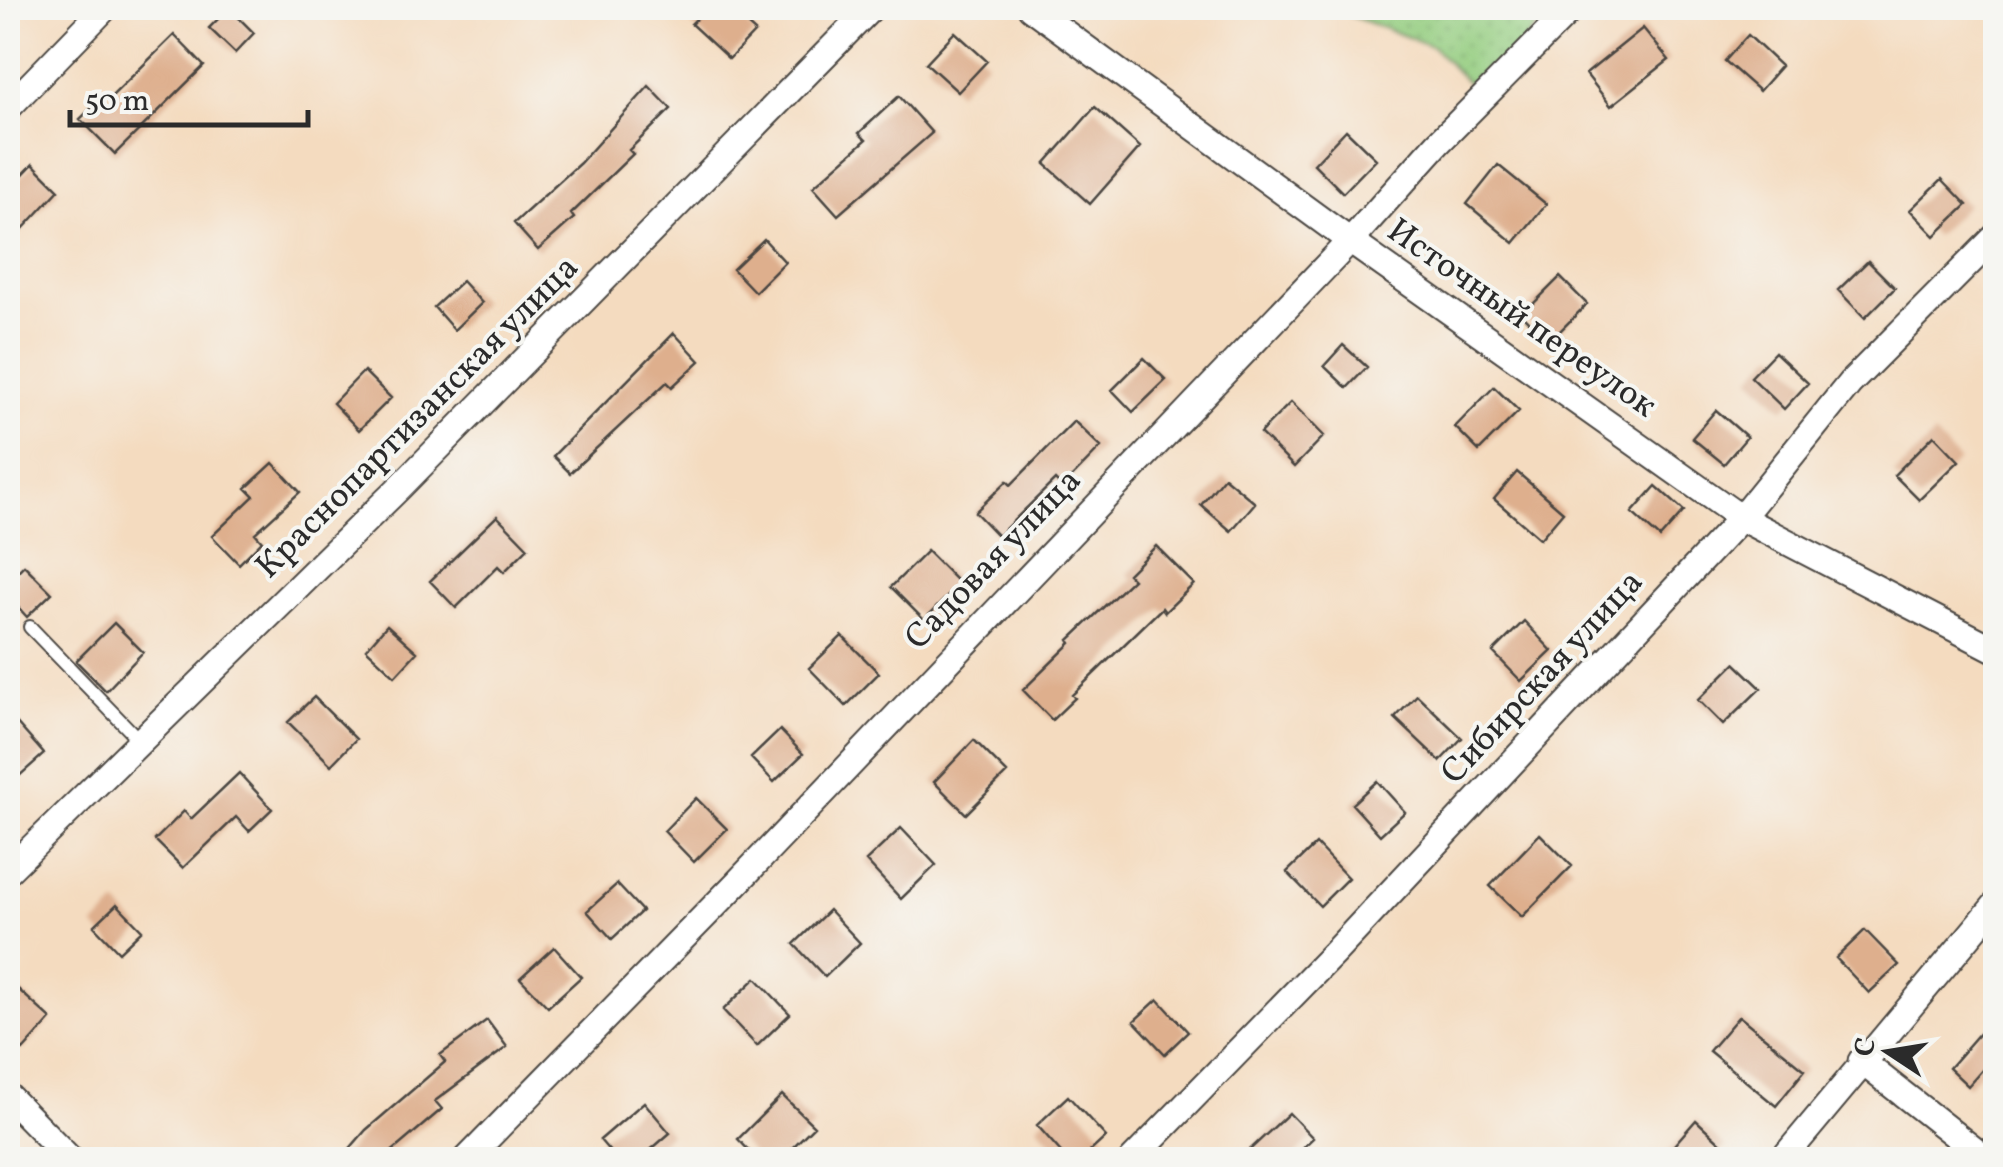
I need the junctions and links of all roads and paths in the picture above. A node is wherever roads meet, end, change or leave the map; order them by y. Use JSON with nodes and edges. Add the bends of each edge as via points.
{"nodes":[{"id":1,"x":106,"y":8,"type":"edge"},
{"id":2,"x":872,"y":8,"type":"edge"},
{"id":3,"x":1031,"y":8,"type":"edge"},
{"id":4,"x":1572,"y":8,"type":"edge"},
{"id":5,"x":8,"y":108,"type":"edge"},
{"id":6,"x":1996,"y":236,"type":"edge"},
{"id":7,"x":1350,"y":241,"type":"junction"},
{"id":8,"x":1740,"y":518,"type":"junction"},
{"id":9,"x":30,"y":627,"type":"dead end"},
{"id":10,"x":1996,"y":650,"type":"edge"},
{"id":11,"x":142,"y":742,"type":"junction"},
{"id":12,"x":8,"y":871,"type":"edge"},
{"id":13,"x":1996,"y":904,"type":"edge"},
{"id":14,"x":1861,"y":1061,"type":"junction"},
{"id":15,"x":8,"y":1096,"type":"edge"},
{"id":16,"x":71,"y":1160,"type":"edge"},
{"id":17,"x":466,"y":1160,"type":"edge"},
{"id":18,"x":1132,"y":1160,"type":"edge"},
{"id":19,"x":1782,"y":1160,"type":"edge"},
{"id":20,"x":1987,"y":1160,"type":"edge"}],
"edges":[{"from":1,"to":5,"type":"street"},
{"from":2,"to":11,"type":"street","name":"Краснопартизанская улица"},
{"from":3,"to":7,"type":"street","name":"Источный переулок"},
{"from":4,"to":7,"type":"street","name":"Садовая улица"},
{"from":6,"to":8,"type":"street","name":"Сибирская улица","via":[[1850,383]]},
{"from":7,"to":8,"type":"street","name":"Источный переулок"},
{"from":7,"to":17,"type":"street","name":"Садовая улица"},
{"from":8,"to":10,"type":"street","name":"Источный переулок"},
{"from":8,"to":18,"type":"street","name":"Сибирская улица"},
{"from":9,"to":11,"type":"lane"},
{"from":11,"to":12,"type":"street","name":"Краснопартизанская улица"},
{"from":13,"to":14,"type":"street"},
{"from":14,"to":19,"type":"street"},
{"from":14,"to":20,"type":"street"},
{"from":15,"to":16,"type":"street"}]}
